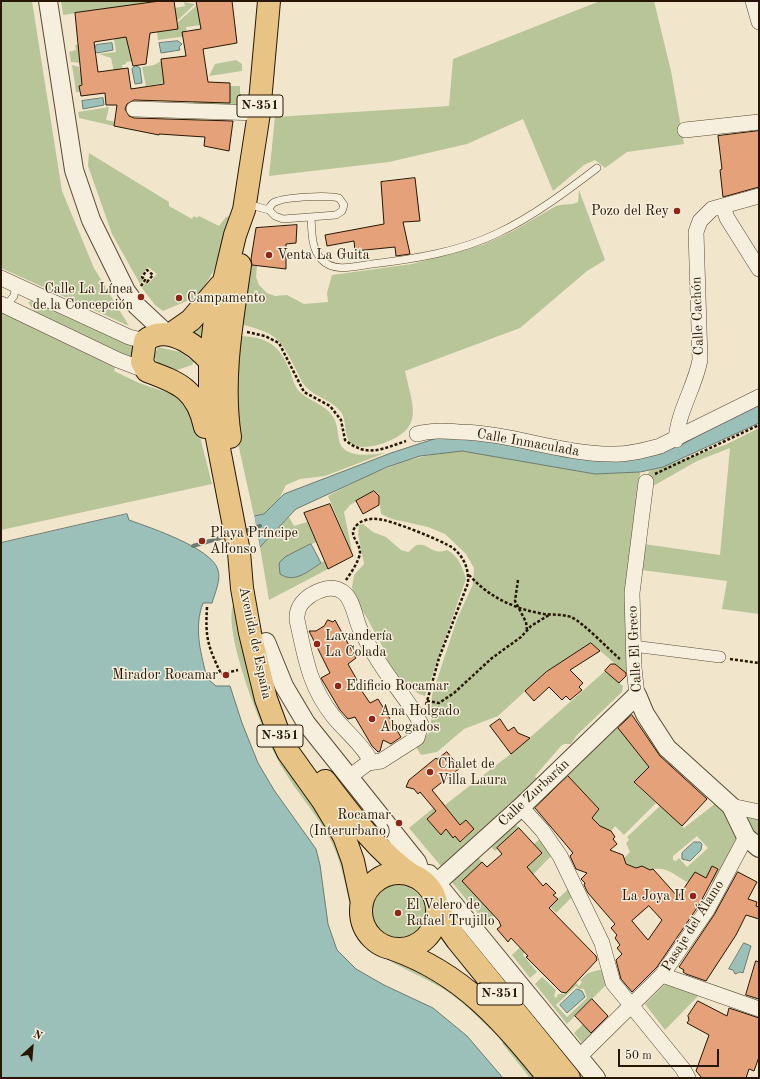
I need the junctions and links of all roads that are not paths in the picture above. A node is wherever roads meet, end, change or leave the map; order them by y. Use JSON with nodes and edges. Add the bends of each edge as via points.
{"nodes":[{"id":1,"x":48,"y":1,"type":"edge"},
{"id":2,"x":269,"y":1,"type":"edge"},
{"id":3,"x":753,"y":1,"type":"edge"},
{"id":4,"x":759,"y":22,"type":"edge"},
{"id":5,"x":134,"y":109,"type":"dead end"},
{"id":6,"x":259,"y":113,"type":"junction"},
{"id":7,"x":759,"y":122,"type":"edge"},
{"id":8,"x":685,"y":130,"type":"dead end"},
{"id":9,"x":597,"y":168,"type":"dead end"},
{"id":10,"x":759,"y":196,"type":"edge"},
{"id":11,"x":723,"y":206,"type":"junction"},
{"id":12,"x":244,"y":207,"type":"junction"},
{"id":13,"x":269,"y":210,"type":"junction"},
{"id":14,"x":311,"y":217,"type":"junction"},
{"id":15,"x":759,"y":270,"type":"edge"},
{"id":16,"x":3,"y":279,"type":"edge"},
{"id":17,"x":222,"y":284,"type":"junction"},
{"id":18,"x":1,"y":303,"type":"edge"},
{"id":19,"x":137,"y":306,"type":"junction"},
{"id":20,"x":231,"y":328,"type":"junction"},
{"id":21,"x":169,"y":335,"type":"junction"},
{"id":22,"x":146,"y":340,"type":"junction"},
{"id":23,"x":210,"y":363,"type":"junction"},
{"id":24,"x":147,"y":371,"type":"junction"},
{"id":25,"x":172,"y":380,"type":"junction"},
{"id":26,"x":759,"y":397,"type":"edge"},
{"id":27,"x":229,"y":427,"type":"junction"},
{"id":28,"x":417,"y":434,"type":"road end"},
{"id":29,"x":676,"y":440,"type":"junction"},
{"id":30,"x":225,"y":473,"type":"junction"},
{"id":31,"x":646,"y":482,"type":"road end"},
{"id":32,"x":241,"y":551,"type":"junction"},
{"id":33,"x":266,"y":642,"type":"junction"},
{"id":34,"x":633,"y":646,"type":"junction"},
{"id":35,"x":720,"y":657,"type":"road end"},
{"id":36,"x":637,"y":695,"type":"junction"},
{"id":37,"x":368,"y":764,"type":"junction"},
{"id":38,"x":349,"y":777,"type":"junction"},
{"id":39,"x":731,"y":806,"type":"junction"},
{"id":40,"x":520,"y":807,"type":"junction"},
{"id":41,"x":759,"y":812,"type":"edge"},
{"id":42,"x":746,"y":837,"type":"junction"},
{"id":43,"x":759,"y":848,"type":"edge"},
{"id":44,"x":430,"y":885,"type":"junction"},
{"id":45,"x":362,"y":903,"type":"junction"},
{"id":46,"x":383,"y":946,"type":"junction"},
{"id":47,"x":662,"y":975,"type":"junction"},
{"id":48,"x":632,"y":1006,"type":"junction"},
{"id":49,"x":759,"y":1009,"type":"edge"},
{"id":50,"x":578,"y":1057,"type":"junction"},
{"id":51,"x":549,"y":1078,"type":"edge"},
{"id":52,"x":569,"y":1078,"type":"edge"},
{"id":53,"x":596,"y":1078,"type":"edge"},
{"id":54,"x":688,"y":1078,"type":"edge"}],
"edges":[{"from":1,"to":19,"type":"street","via":[[74,170],[90,220],[111,263]]},
{"from":2,"to":6,"type":"highway","number":"N-351"},
{"from":3,"to":4,"type":"street"},
{"from":5,"to":6,"type":"street"},
{"from":6,"to":12,"type":"highway","number":"N-351"},
{"from":7,"to":8,"type":"street"},
{"from":9,"to":14,"type":"lane","via":[[560,195],[499,233],[480,241],[410,260],[344,268],[323,262],[314,246]]},
{"from":10,"to":11,"type":"street"},
{"from":11,"to":15,"type":"street","via":[[727,218]]},
{"from":11,"to":29,"type":"street","name":"Calle Cachón","via":[[705,214],[696,232],[700,360],[680,418]]},
{"from":12,"to":13,"type":"lane"},
{"from":12,"to":17,"type":"highway","number":"N-351"},
{"from":12,"to":20,"type":"highway","number":"N-351","via":[[244,236]]},
{"from":13,"to":14,"type":"lane","via":[[283,219]]},
{"from":13,"to":14,"type":"lane","via":[[273,203],[281,200],[329,196],[339,198],[343,202],[344,208],[340,213]]},
{"from":16,"to":18,"type":"lane","via":[[14,288],[15,294],[9,302]]},
{"from":16,"to":22,"type":"street","via":[[128,337]]},
{"from":17,"to":21,"type":"highway","via":[[191,320]]},
{"from":17,"to":23,"type":"highway","number":"N-351"},
{"from":18,"to":24,"type":"street","via":[[118,360]]},
{"from":19,"to":21,"type":"street"},
{"from":19,"to":22,"type":"street"},
{"from":20,"to":23,"type":"highway","via":[[225,334],[217,357]]},
{"from":20,"to":27,"type":"highway","number":"N-351","via":[[226,390]]},
{"from":21,"to":22,"type":"highway"},
{"from":21,"to":23,"type":"highway","via":[[194,346]]},
{"from":22,"to":24,"type":"highway","via":[[142,362]]},
{"from":23,"to":25,"type":"highway","via":[[191,376]]},
{"from":23,"to":27,"type":"highway","via":[[219,377],[219,407]]},
{"from":23,"to":30,"type":"highway","number":"N-351","via":[[210,402]]},
{"from":24,"to":25,"type":"highway"},
{"from":25,"to":30,"type":"highway","via":[[188,390],[198,403]]},
{"from":26,"to":29,"type":"street","name":"Calle Inmaculada"},
{"from":27,"to":30,"type":"highway","number":"N-351"},
{"from":28,"to":29,"type":"street","name":"Calle Inmaculada","via":[[431,431],[481,432],[586,453],[614,454],[642,451]]},
{"from":30,"to":32,"type":"highway"},
{"from":31,"to":34,"type":"street","name":"Calle El Greco","via":[[632,593]]},
{"from":32,"to":33,"type":"highway","name":"Avenida de España","number":"N-351"},
{"from":32,"to":45,"type":"highway","name":"Avenida de España","number":"N-351","via":[[242,588],[257,667],[277,729],[292,759],[344,836],[353,861]]},
{"from":33,"to":38,"type":"street","name":"Avenida de España","via":[[284,686],[306,723]]},
{"from":33,"to":44,"type":"highway","name":"Avenida de España","number":"N-351","via":[[276,685],[289,723],[314,767],[396,863]]},
{"from":34,"to":35,"type":"street"},
{"from":34,"to":36,"type":"street","name":"Calle El Greco"},
{"from":36,"to":39,"type":"street","name":"Calle El Greco","via":[[645,714],[667,748]]},
{"from":36,"to":40,"type":"street","name":"Calle Zurbarán"},
{"from":37,"to":37,"type":"street","via":[[367,754],[333,717],[317,694],[309,675],[296,613],[299,606],[310,596],[326,589],[338,590],[349,599],[360,630],[421,724],[417,738],[380,761]]},
{"from":37,"to":38,"type":"street"},
{"from":38,"to":44,"type":"street","name":"Avenida de España"},
{"from":39,"to":41,"type":"street"},
{"from":39,"to":42,"type":"street","name":"Calle El Greco"},
{"from":40,"to":44,"type":"street","name":"Calle Zurbarán"},
{"from":40,"to":48,"type":"street","via":[[542,830],[560,856],[602,943],[613,983]]},
{"from":42,"to":43,"type":"street","name":"Calle El Greco"},
{"from":42,"to":47,"type":"street","name":"Pasaje del Álamo","via":[[707,910]]},
{"from":44,"to":45,"type":"highway","via":[[400,873],[381,878],[370,886]]},
{"from":44,"to":46,"type":"highway","via":[[437,917],[427,938],[406,949]]},
{"from":44,"to":50,"type":"street","name":"Avenida de España"},
{"from":44,"to":52,"type":"highway","name":"Avenida de España","number":"N-351","via":[[445,923],[457,940]]},
{"from":45,"to":46,"type":"highway","number":"N-351","via":[[361,916],[365,928],[372,938]]},
{"from":46,"to":51,"type":"highway","number":"N-351","via":[[423,961],[473,994],[507,1027]]},
{"from":47,"to":48,"type":"street","name":"Pasaje del Álamo"},
{"from":47,"to":49,"type":"street"},
{"from":48,"to":50,"type":"street","name":"Pasaje del Álamo"},
{"from":48,"to":54,"type":"street"},
{"from":50,"to":53,"type":"street","name":"Avenida de España"}]}
